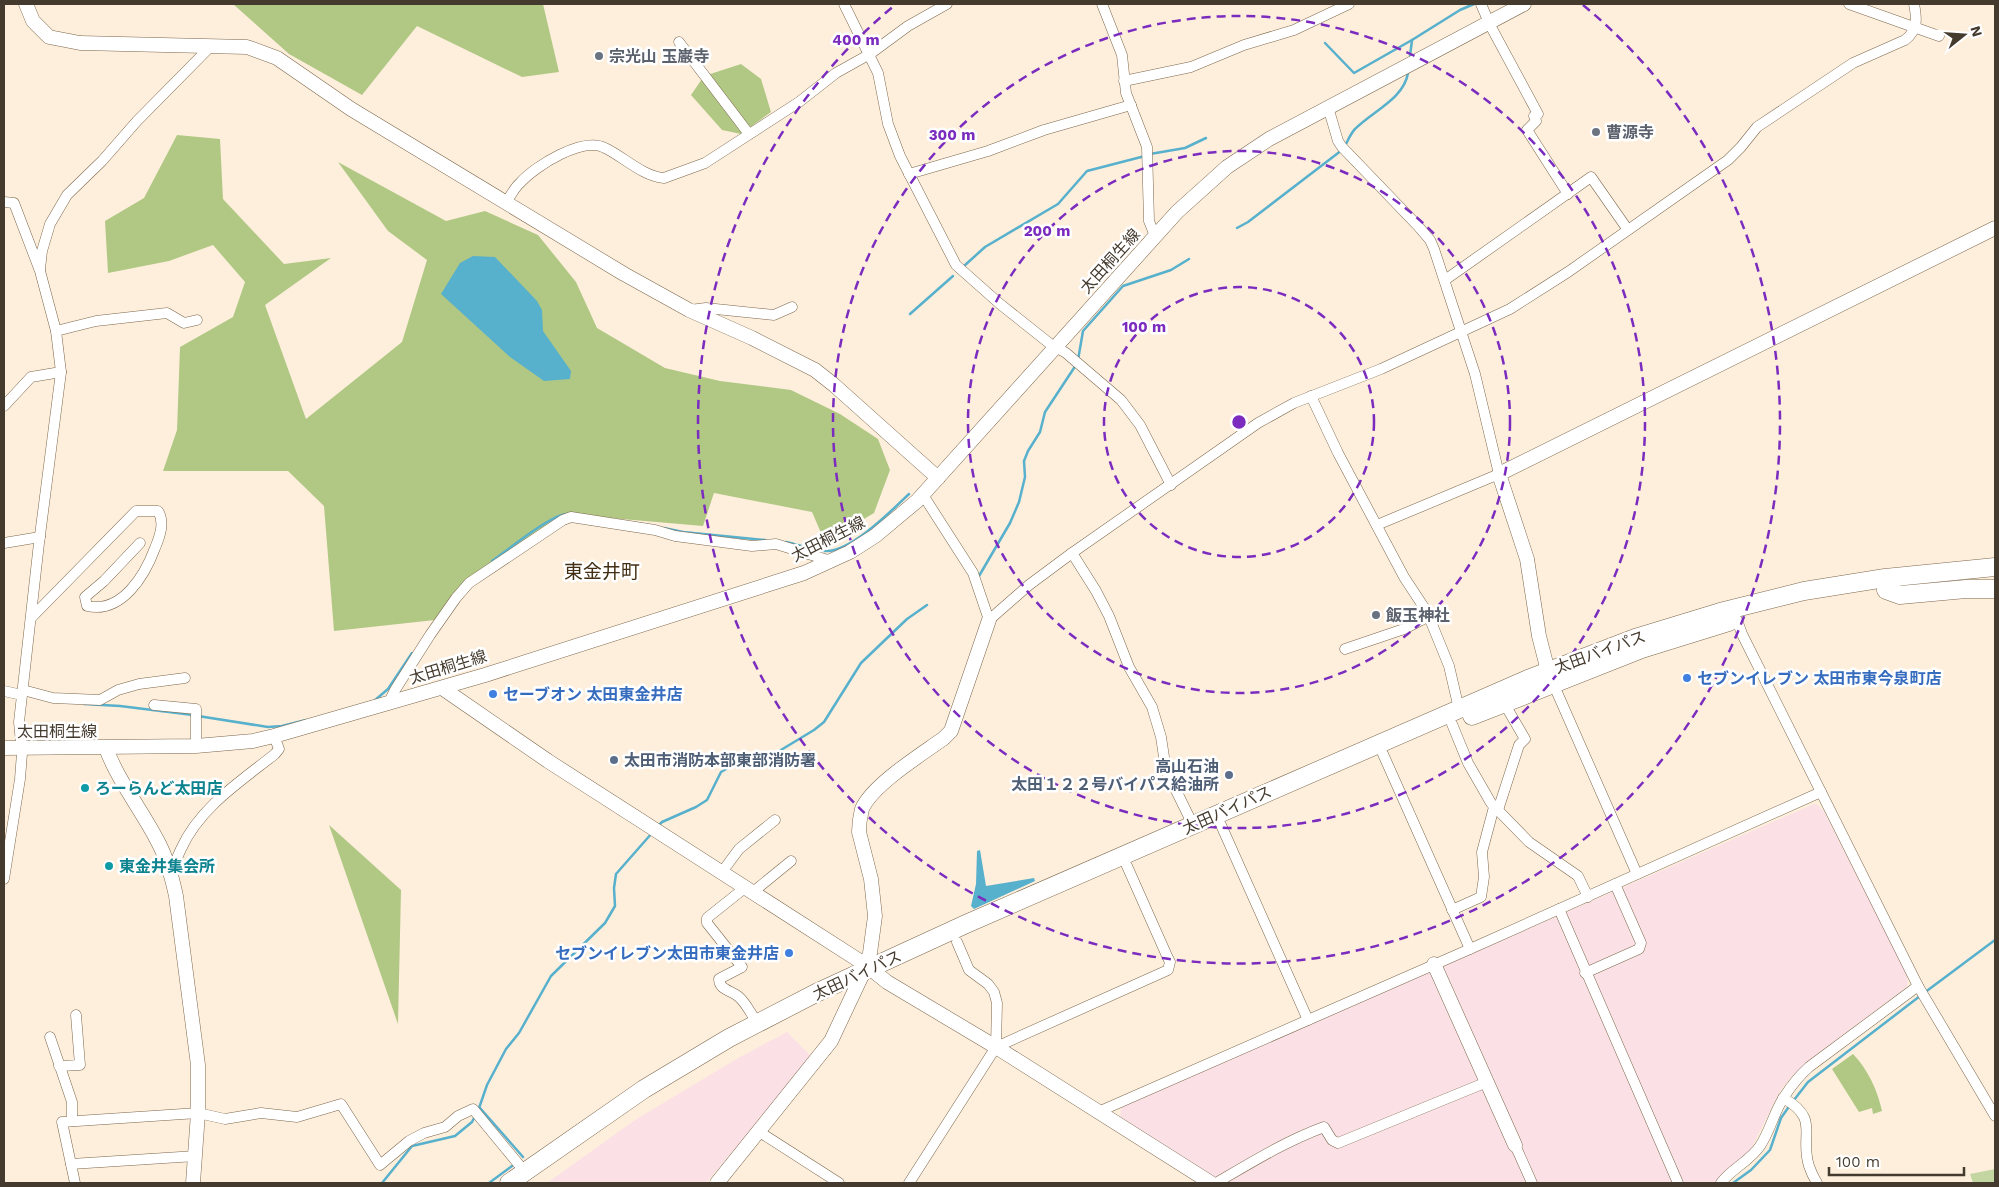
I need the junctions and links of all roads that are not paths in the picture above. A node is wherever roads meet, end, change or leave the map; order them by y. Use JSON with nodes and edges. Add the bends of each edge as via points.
{"nodes":[{"id":1,"x":26,"y":4,"type":"edge"},
{"id":2,"x":844,"y":4,"type":"edge"},
{"id":3,"x":947,"y":4,"type":"edge"},
{"id":4,"x":1102,"y":4,"type":"edge"},
{"id":5,"x":1349,"y":4,"type":"edge"},
{"id":6,"x":1481,"y":4,"type":"edge"},
{"id":7,"x":1524,"y":4,"type":"edge"},
{"id":8,"x":1849,"y":4,"type":"edge"},
{"id":9,"x":1914,"y":4,"type":"edge"},
{"id":10,"x":1490,"y":22,"type":"junction"},
{"id":11,"x":1916,"y":27,"type":"junction"},
{"id":12,"x":1939,"y":36,"type":"dead end"},
{"id":13,"x":679,"y":42,"type":"dead end"},
{"id":14,"x":212,"y":45,"type":"junction"},
{"id":15,"x":870,"y":54,"type":"junction"},
{"id":16,"x":1124,"y":81,"type":"junction"},
{"id":17,"x":1131,"y":106,"type":"junction"},
{"id":18,"x":1328,"y":107,"type":"junction"},
{"id":19,"x":750,"y":134,"type":"junction"},
{"id":20,"x":909,"y":174,"type":"junction"},
{"id":21,"x":1568,"y":194,"type":"junction"},
{"id":22,"x":4,"y":202,"type":"edge"},
{"id":23,"x":506,"y":202,"type":"junction"},
{"id":24,"x":1995,"y":228,"type":"edge"},
{"id":25,"x":1628,"y":230,"type":"junction"},
{"id":26,"x":1155,"y":236,"type":"junction"},
{"id":27,"x":40,"y":271,"type":"junction"},
{"id":28,"x":1445,"y":280,"type":"junction"},
{"id":29,"x":792,"y":307,"type":"dead end"},
{"id":30,"x":689,"y":310,"type":"junction"},
{"id":31,"x":198,"y":320,"type":"dead end"},
{"id":32,"x":56,"y":332,"type":"junction"},
{"id":33,"x":1462,"y":333,"type":"junction"},
{"id":34,"x":1056,"y":346,"type":"junction"},
{"id":35,"x":62,"y":372,"type":"junction"},
{"id":36,"x":1311,"y":396,"type":"junction"},
{"id":37,"x":4,"y":406,"type":"edge"},
{"id":38,"x":1499,"y":474,"type":"junction"},
{"id":39,"x":938,"y":478,"type":"junction"},
{"id":40,"x":1171,"y":485,"type":"junction"},
{"id":41,"x":923,"y":494,"type":"junction"},
{"id":42,"x":1377,"y":525,"type":"junction"},
{"id":43,"x":40,"y":537,"type":"junction"},
{"id":44,"x":140,"y":542,"type":"dead end"},
{"id":45,"x":4,"y":543,"type":"edge"},
{"id":46,"x":1072,"y":553,"type":"junction"},
{"id":47,"x":831,"y":561,"type":"junction"},
{"id":48,"x":1995,"y":567,"type":"edge"},
{"id":49,"x":1995,"y":579,"type":"edge"},
{"id":50,"x":1995,"y":589,"type":"edge"},
{"id":51,"x":1886,"y":590,"type":"junction"},
{"id":52,"x":1429,"y":616,"type":"junction"},
{"id":53,"x":31,"y":618,"type":"junction"},
{"id":54,"x":989,"y":620,"type":"junction"},
{"id":55,"x":1738,"y":620,"type":"junction"},
{"id":56,"x":1345,"y":649,"type":"dead end"},
{"id":57,"x":1550,"y":677,"type":"junction"},
{"id":58,"x":185,"y":678,"type":"dead end"},
{"id":59,"x":446,"y":690,"type":"dead end"},
{"id":60,"x":4,"y":691,"type":"edge"},
{"id":61,"x":22,"y":692,"type":"junction"},
{"id":62,"x":1504,"y":703,"type":"junction"},
{"id":63,"x":388,"y":704,"type":"junction"},
{"id":64,"x":154,"y":705,"type":"dead end"},
{"id":65,"x":1456,"y":716,"type":"junction"},
{"id":66,"x":274,"y":736,"type":"junction"},
{"id":67,"x":196,"y":746,"type":"junction"},
{"id":68,"x":4,"y":748,"type":"edge"},
{"id":69,"x":21,"y":748,"type":"junction"},
{"id":70,"x":106,"y":748,"type":"junction"},
{"id":71,"x":1383,"y":754,"type":"junction"},
{"id":72,"x":1821,"y":792,"type":"junction"},
{"id":73,"x":1496,"y":808,"type":"junction"},
{"id":74,"x":775,"y":820,"type":"dead end"},
{"id":75,"x":1193,"y":825,"type":"junction"},
{"id":76,"x":1221,"y":826,"type":"junction"},
{"id":77,"x":790,"y":861,"type":"dead end"},
{"id":78,"x":1128,"y":866,"type":"junction"},
{"id":79,"x":722,"y":872,"type":"junction"},
{"id":80,"x":171,"y":874,"type":"junction"},
{"id":81,"x":1637,"y":874,"type":"junction"},
{"id":82,"x":4,"y":879,"type":"edge"},
{"id":83,"x":1615,"y":884,"type":"junction"},
{"id":84,"x":749,"y":889,"type":"junction"},
{"id":85,"x":1588,"y":897,"type":"junction"},
{"id":86,"x":1559,"y":909,"type":"junction"},
{"id":87,"x":1452,"y":910,"type":"junction"},
{"id":88,"x":957,"y":942,"type":"junction"},
{"id":89,"x":1470,"y":949,"type":"junction"},
{"id":90,"x":1434,"y":964,"type":"junction"},
{"id":91,"x":870,"y":970,"type":"junction"},
{"id":92,"x":1585,"y":973,"type":"junction"},
{"id":93,"x":856,"y":988,"type":"junction"},
{"id":94,"x":1922,"y":992,"type":"junction"},
{"id":95,"x":76,"y":1015,"type":"dead end"},
{"id":96,"x":1308,"y":1020,"type":"junction"},
{"id":97,"x":758,"y":1023,"type":"junction"},
{"id":98,"x":50,"y":1037,"type":"dead end"},
{"id":99,"x":996,"y":1047,"type":"junction"},
{"id":100,"x":59,"y":1066,"type":"junction"},
{"id":101,"x":1487,"y":1082,"type":"junction"},
{"id":102,"x":1789,"y":1102,"type":"junction"},
{"id":103,"x":1098,"y":1112,"type":"junction"},
{"id":104,"x":198,"y":1113,"type":"junction"},
{"id":105,"x":1995,"y":1116,"type":"edge"},
{"id":106,"x":72,"y":1121,"type":"junction"},
{"id":107,"x":758,"y":1131,"type":"junction"},
{"id":108,"x":1515,"y":1145,"type":"joint"},
{"id":109,"x":196,"y":1156,"type":"junction"},
{"id":110,"x":71,"y":1164,"type":"junction"},
{"id":111,"x":528,"y":1177,"type":"edge"},
{"id":112,"x":74,"y":1183,"type":"edge"},
{"id":113,"x":193,"y":1183,"type":"edge"},
{"id":114,"x":509,"y":1183,"type":"edge"},
{"id":115,"x":717,"y":1183,"type":"edge"},
{"id":116,"x":839,"y":1183,"type":"edge"},
{"id":117,"x":910,"y":1183,"type":"edge"},
{"id":118,"x":1211,"y":1183,"type":"edge"},
{"id":119,"x":1216,"y":1183,"type":"edge"},
{"id":120,"x":1532,"y":1183,"type":"edge"},
{"id":121,"x":1678,"y":1183,"type":"edge"},
{"id":122,"x":1720,"y":1183,"type":"edge"},
{"id":123,"x":1817,"y":1183,"type":"edge"}],
"edges":[{"from":1,"to":14,"type":"street","via":[[33,21],[49,37],[80,43]]},
{"from":2,"to":15,"type":"street"},
{"from":3,"to":15,"type":"street","via":[[908,26]]},
{"from":4,"to":16,"type":"street","via":[[1122,55]]},
{"from":5,"to":16,"type":"street","via":[[1294,30],[1244,45],[1191,67]]},
{"from":6,"to":10,"type":"street"},
{"from":7,"to":10,"type":"street","name":"太田桐生線"},
{"from":8,"to":11,"type":"street"},
{"from":9,"to":11,"type":"street"},
{"from":10,"to":18,"type":"street","name":"太田桐生線"},
{"from":10,"to":21,"type":"street","via":[[1538,114],[1527,130]]},
{"from":11,"to":12,"type":"street"},
{"from":11,"to":25,"type":"street","via":[[1905,40],[1853,63],[1756,127],[1728,160]]},
{"from":13,"to":19,"type":"street"},
{"from":14,"to":23,"type":"street","via":[[247,47],[277,58],[351,109]]},
{"from":14,"to":27,"type":"street","via":[[67,195],[50,224]]},
{"from":15,"to":19,"type":"street","via":[[836,73]]},
{"from":15,"to":20,"type":"street","via":[[880,80],[888,124]]},
{"from":16,"to":17,"type":"street"},
{"from":17,"to":20,"type":"street","via":[[1044,130],[992,150]]},
{"from":17,"to":26,"type":"street","via":[[1148,154],[1149,221]]},
{"from":18,"to":26,"type":"street","name":"太田桐生線","via":[[1227,166]]},
{"from":18,"to":28,"type":"street","via":[[1344,150],[1430,240]]},
{"from":19,"to":23,"type":"street","via":[[705,163],[664,178],[648,173],[604,147],[596,144],[584,146],[537,168],[519,184]]},
{"from":20,"to":34,"type":"street","via":[[961,271]]},
{"from":21,"to":25,"type":"street","via":[[1591,177]]},
{"from":21,"to":28,"type":"street"},
{"from":22,"to":27,"type":"street","via":[[14,203]]},
{"from":23,"to":30,"type":"street"},
{"from":24,"to":38,"type":"street"},
{"from":25,"to":33,"type":"street","via":[[1510,310]]},
{"from":26,"to":34,"type":"street","name":"太田桐生線"},
{"from":27,"to":32,"type":"street"},
{"from":28,"to":33,"type":"street"},
{"from":29,"to":30,"type":"street","via":[[774,315],[706,308]]},
{"from":30,"to":39,"type":"street","via":[[820,373]]},
{"from":31,"to":32,"type":"street","via":[[184,324],[167,313],[96,321]]},
{"from":32,"to":35,"type":"street"},
{"from":33,"to":36,"type":"street"},
{"from":33,"to":38,"type":"street"},
{"from":34,"to":39,"type":"street","name":"太田桐生線"},
{"from":34,"to":40,"type":"street","via":[[1121,400],[1140,425]]},
{"from":35,"to":37,"type":"street","via":[[31,376]]},
{"from":35,"to":43,"type":"street"},
{"from":36,"to":40,"type":"street","via":[[1258,423]]},
{"from":36,"to":42,"type":"street"},
{"from":38,"to":42,"type":"street"},
{"from":38,"to":57,"type":"street","via":[[1528,558],[1539,636]]},
{"from":39,"to":41,"type":"street","name":"太田桐生線"},
{"from":40,"to":46,"type":"street"},
{"from":41,"to":47,"type":"street","name":"太田桐生線","via":[[875,536]]},
{"from":41,"to":54,"type":"street","via":[[972,573]]},
{"from":42,"to":52,"type":"street"},
{"from":43,"to":45,"type":"street"},
{"from":43,"to":53,"type":"street"},
{"from":44,"to":53,"type":"street","via":[[85,597],[88,606],[98,608],[111,604],[141,578],[160,534],[162,517],[158,511],[136,511]]},
{"from":46,"to":54,"type":"street"},
{"from":46,"to":75,"type":"street","via":[[1109,616],[1130,667],[1152,707],[1166,770]]},
{"from":47,"to":63,"type":"street","name":"太田桐生線","via":[[751,591]]},
{"from":47,"to":63,"type":"street","via":[[776,544],[752,546],[675,536],[571,517],[469,583],[430,635]]},
{"from":48,"to":57,"type":"highway","name":"太田バイパス","via":[[1885,578],[1804,591],[1638,637]]},
{"from":49,"to":51,"type":"highway","name":"太田バイパス"},
{"from":50,"to":51,"type":"highway","via":[[1900,595]]},
{"from":51,"to":55,"type":"highway","name":"太田バイパス","via":[[1804,603]]},
{"from":52,"to":56,"type":"street","via":[[1404,629]]},
{"from":52,"to":65,"type":"street","via":[[1449,666]]},
{"from":53,"to":61,"type":"street"},
{"from":54,"to":91,"type":"street","via":[[950,731],[874,790],[863,808],[859,832],[871,879],[875,916]]},
{"from":55,"to":57,"type":"highway","name":"太田バイパス"},
{"from":55,"to":72,"type":"street"},
{"from":57,"to":62,"type":"highway","name":"太田バイパス"},
{"from":57,"to":65,"type":"highway","name":"太田バイパス"},
{"from":57,"to":81,"type":"street"},
{"from":58,"to":61,"type":"street","via":[[140,684],[118,690],[100,700],[53,698]]},
{"from":59,"to":79,"type":"street","via":[[548,761]]},
{"from":60,"to":61,"type":"street"},
{"from":61,"to":69,"type":"street"},
{"from":62,"to":65,"type":"highway","name":"太田バイパス"},
{"from":62,"to":73,"type":"street","via":[[1525,739],[1519,745]]},
{"from":63,"to":66,"type":"street","name":"太田桐生線"},
{"from":64,"to":67,"type":"street","via":[[196,709]]},
{"from":65,"to":71,"type":"highway","name":"太田バイパス"},
{"from":65,"to":73,"type":"street","via":[[1468,763]]},
{"from":65,"to":75,"type":"highway","name":"太田バイパス"},
{"from":66,"to":67,"type":"street","name":"太田桐生線"},
{"from":66,"to":80,"type":"street","via":[[279,749],[221,796],[181,848]]},
{"from":67,"to":70,"type":"street","name":"太田桐生線"},
{"from":68,"to":69,"type":"street","name":"太田桐生線"},
{"from":69,"to":70,"type":"street","name":"太田桐生線"},
{"from":69,"to":82,"type":"street","via":[[20,779]]},
{"from":70,"to":80,"type":"street","via":[[111,763],[158,841]]},
{"from":71,"to":76,"type":"highway","name":"太田バイパス"},
{"from":71,"to":87,"type":"street"},
{"from":72,"to":81,"type":"street"},
{"from":72,"to":94,"type":"street"},
{"from":73,"to":85,"type":"street","via":[[1529,842],[1578,876]]},
{"from":73,"to":87,"type":"street","via":[[1482,852],[1484,876],[1481,897]]},
{"from":74,"to":79,"type":"street","via":[[739,849]]},
{"from":75,"to":91,"type":"highway","name":"太田バイパス"},
{"from":76,"to":78,"type":"highway","name":"太田バイパス"},
{"from":76,"to":96,"type":"street"},
{"from":77,"to":84,"type":"street"},
{"from":78,"to":88,"type":"highway","name":"太田バイパス"},
{"from":78,"to":99,"type":"street","via":[[1168,956],[1168,970]]},
{"from":79,"to":84,"type":"street"},
{"from":80,"to":104,"type":"street","via":[[198,1065]]},
{"from":81,"to":83,"type":"street"},
{"from":83,"to":85,"type":"street"},
{"from":83,"to":92,"type":"street","via":[[1641,943],[1639,949]]},
{"from":84,"to":91,"type":"street"},
{"from":84,"to":97,"type":"street","via":[[707,918],[707,923],[742,967],[719,979],[719,984],[739,997]]},
{"from":85,"to":86,"type":"street"},
{"from":86,"to":89,"type":"street"},
{"from":86,"to":92,"type":"street"},
{"from":87,"to":89,"type":"street"},
{"from":88,"to":91,"type":"highway","name":"太田バイパス"},
{"from":88,"to":99,"type":"street","via":[[969,970],[994,992],[997,1003]]},
{"from":89,"to":90,"type":"street"},
{"from":90,"to":96,"type":"street"},
{"from":90,"to":101,"type":"street"},
{"from":91,"to":93,"type":"highway","name":"太田バイパス"},
{"from":91,"to":97,"type":"highway","name":"太田バイパス"},
{"from":91,"to":99,"type":"street"},
{"from":92,"to":121,"type":"street"},
{"from":93,"to":107,"type":"street","via":[[831,1041]]},
{"from":93,"to":111,"type":"highway","name":"太田バイパス","via":[[734,1048]]},
{"from":94,"to":102,"type":"street","via":[[1809,1067]]},
{"from":94,"to":105,"type":"street"},
{"from":95,"to":100,"type":"street","via":[[80,1065]]},
{"from":96,"to":103,"type":"street"},
{"from":97,"to":111,"type":"highway","name":"太田バイパス","via":[[644,1089]]},
{"from":98,"to":100,"type":"street"},
{"from":99,"to":103,"type":"street"},
{"from":99,"to":117,"type":"street"},
{"from":100,"to":106,"type":"street","via":[[72,1102]]},
{"from":101,"to":108,"type":"street"},
{"from":101,"to":119,"type":"street","via":[[1338,1143],[1332,1140],[1324,1127],[1309,1132]]},
{"from":102,"to":122,"type":"street","via":[[1753,1155]]},
{"from":102,"to":123,"type":"street","via":[[1803,1114],[1806,1122],[1809,1166]]},
{"from":103,"to":118,"type":"street"},
{"from":104,"to":106,"type":"street"},
{"from":104,"to":109,"type":"street"},
{"from":104,"to":111,"type":"street","via":[[224,1119],[261,1112],[298,1117],[341,1104],[380,1165],[409,1141],[444,1127],[473,1109]]},
{"from":106,"to":110,"type":"street","via":[[62,1122]]},
{"from":107,"to":115,"type":"street"},
{"from":107,"to":116,"type":"street"},
{"from":108,"to":120,"type":"street"},
{"from":109,"to":110,"type":"street"},
{"from":109,"to":113,"type":"street"},
{"from":110,"to":112,"type":"street"},
{"from":111,"to":114,"type":"highway","name":"太田バイパス"}]}
